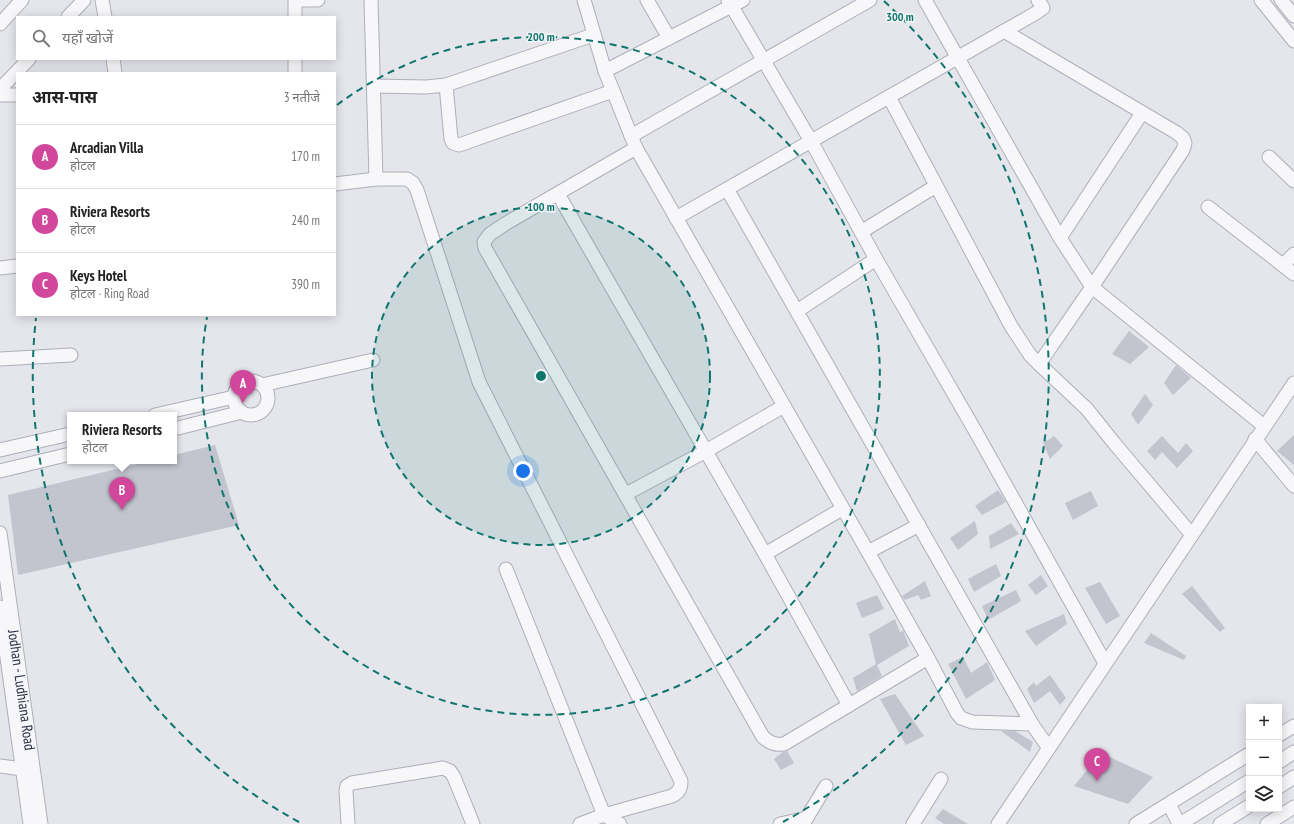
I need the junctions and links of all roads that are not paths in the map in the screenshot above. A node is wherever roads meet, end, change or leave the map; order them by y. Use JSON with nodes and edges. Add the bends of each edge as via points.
{"nodes":[{"id":1,"x":22,"y":0,"type":"edge"},
{"id":2,"x":84,"y":0,"type":"edge"},
{"id":3,"x":102,"y":0,"type":"edge"},
{"id":4,"x":295,"y":0,"type":"edge"},
{"id":5,"x":318,"y":0,"type":"edge"},
{"id":6,"x":371,"y":0,"type":"edge"},
{"id":7,"x":584,"y":0,"type":"edge"},
{"id":8,"x":647,"y":0,"type":"edge"},
{"id":9,"x":870,"y":0,"type":"edge"},
{"id":10,"x":925,"y":0,"type":"edge"},
{"id":11,"x":1282,"y":0,"type":"edge"},
{"id":12,"x":734,"y":2,"type":"edge"},
{"id":13,"x":1267,"y":2,"type":"edge"},
{"id":14,"x":1044,"y":3,"type":"edge"},
{"id":15,"x":69,"y":16,"type":"edge"},
{"id":16,"x":105,"y":16,"type":"edge"},
{"id":17,"x":295,"y":16,"type":"edge"},
{"id":18,"x":1294,"y":16,"type":"edge"},
{"id":19,"x":0,"y":24,"type":"edge"},
{"id":20,"x":1004,"y":31,"type":"junction"},
{"id":21,"x":593,"y":35,"type":"junction"},
{"id":22,"x":669,"y":38,"type":"junction"},
{"id":23,"x":1294,"y":41,"type":"edge"},
{"id":24,"x":958,"y":57,"type":"junction"},
{"id":25,"x":28,"y":60,"type":"edge"},
{"id":26,"x":113,"y":60,"type":"edge"},
{"id":27,"x":295,"y":60,"type":"edge"},
{"id":28,"x":763,"y":61,"type":"junction"},
{"id":29,"x":605,"y":71,"type":"junction"},
{"id":30,"x":17,"y":72,"type":"edge"},
{"id":31,"x":115,"y":72,"type":"edge"},
{"id":32,"x":295,"y":72,"type":"edge"},
{"id":33,"x":16,"y":73,"type":"edge"},
{"id":34,"x":446,"y":85,"type":"junction"},
{"id":35,"x":374,"y":86,"type":"junction"},
{"id":36,"x":0,"y":90,"type":"edge"},
{"id":37,"x":613,"y":91,"type":"junction"},
{"id":38,"x":0,"y":95,"type":"edge"},
{"id":39,"x":16,"y":95,"type":"edge"},
{"id":40,"x":888,"y":97,"type":"junction"},
{"id":41,"x":1142,"y":113,"type":"junction"},
{"id":42,"x":811,"y":141,"type":"junction"},
{"id":43,"x":634,"y":142,"type":"junction"},
{"id":44,"x":1269,"y":157,"type":"dead end"},
{"id":45,"x":376,"y":179,"type":"junction"},
{"id":46,"x":1294,"y":180,"type":"edge"},
{"id":47,"x":336,"y":184,"type":"edge"},
{"id":48,"x":936,"y":186,"type":"junction"},
{"id":49,"x":727,"y":189,"type":"junction"},
{"id":50,"x":558,"y":194,"type":"junction"},
{"id":51,"x":1208,"y":206,"type":"dead end"},
{"id":52,"x":676,"y":218,"type":"junction"},
{"id":53,"x":861,"y":232,"type":"junction"},
{"id":54,"x":1060,"y":238,"type":"junction"},
{"id":55,"x":1294,"y":254,"type":"edge"},
{"id":56,"x":876,"y":259,"type":"junction"},
{"id":57,"x":1283,"y":265,"type":"junction"},
{"id":58,"x":16,"y":266,"type":"edge"},
{"id":59,"x":0,"y":268,"type":"edge"},
{"id":60,"x":1294,"y":274,"type":"edge"},
{"id":61,"x":1092,"y":287,"type":"junction"},
{"id":62,"x":797,"y":311,"type":"junction"},
{"id":63,"x":71,"y":355,"type":"dead end"},
{"id":64,"x":0,"y":359,"type":"edge"},
{"id":65,"x":373,"y":360,"type":"dead end"},
{"id":66,"x":1039,"y":364,"type":"junction"},
{"id":67,"x":1294,"y":383,"type":"edge"},
{"id":68,"x":262,"y":385,"type":"junction"},
{"id":69,"x":234,"y":398,"type":"junction"},
{"id":70,"x":784,"y":406,"type":"junction"},
{"id":71,"x":169,"y":412,"type":"edge"},
{"id":72,"x":242,"y":412,"type":"junction"},
{"id":73,"x":1264,"y":426,"type":"junction"},
{"id":74,"x":177,"y":428,"type":"edge"},
{"id":75,"x":67,"y":435,"type":"edge"},
{"id":76,"x":1255,"y":439,"type":"junction"},
{"id":77,"x":0,"y":450,"type":"edge"},
{"id":78,"x":706,"y":451,"type":"junction"},
{"id":79,"x":67,"y":455,"type":"edge"},
{"id":80,"x":0,"y":471,"type":"edge"},
{"id":81,"x":1294,"y":486,"type":"edge"},
{"id":82,"x":626,"y":494,"type":"junction"},
{"id":83,"x":842,"y":509,"type":"junction"},
{"id":84,"x":918,"y":525,"type":"junction"},
{"id":85,"x":0,"y":533,"type":"edge"},
{"id":86,"x":1192,"y":535,"type":"junction"},
{"id":87,"x":868,"y":552,"type":"junction"},
{"id":88,"x":765,"y":554,"type":"junction"},
{"id":89,"x":506,"y":569,"type":"dead end"},
{"id":90,"x":0,"y":607,"type":"edge"},
{"id":91,"x":928,"y":658,"type":"junction"},
{"id":92,"x":1105,"y":663,"type":"junction"},
{"id":93,"x":848,"y":705,"type":"junction"},
{"id":94,"x":1032,"y":724,"type":"junction"},
{"id":95,"x":1294,"y":726,"type":"edge"},
{"id":96,"x":1282,"y":733,"type":"edge"},
{"id":97,"x":1048,"y":748,"type":"junction"},
{"id":98,"x":1294,"y":752,"type":"edge"},
{"id":99,"x":1246,"y":756,"type":"edge"},
{"id":100,"x":1282,"y":760,"type":"edge"},
{"id":101,"x":0,"y":766,"type":"edge"},
{"id":102,"x":22,"y":769,"type":"junction"},
{"id":103,"x":1294,"y":777,"type":"edge"},
{"id":104,"x":941,"y":779,"type":"dead end"},
{"id":105,"x":1246,"y":783,"type":"edge"},
{"id":106,"x":1282,"y":785,"type":"edge"},
{"id":107,"x":826,"y":786,"type":"dead end"},
{"id":108,"x":1169,"y":804,"type":"junction"},
{"id":109,"x":1294,"y":807,"type":"edge"},
{"id":110,"x":1246,"y":808,"type":"edge"},
{"id":111,"x":604,"y":815,"type":"junction"},
{"id":112,"x":805,"y":821,"type":"edge"},
{"id":113,"x":30,"y":824,"type":"edge"},
{"id":114,"x":41,"y":824,"type":"edge"},
{"id":115,"x":348,"y":824,"type":"edge"},
{"id":116,"x":473,"y":824,"type":"edge"},
{"id":117,"x":580,"y":824,"type":"edge"},
{"id":118,"x":620,"y":824,"type":"edge"},
{"id":119,"x":780,"y":824,"type":"edge"},
{"id":120,"x":913,"y":824,"type":"edge"},
{"id":121,"x":998,"y":824,"type":"edge"},
{"id":122,"x":1136,"y":824,"type":"edge"},
{"id":123,"x":1180,"y":824,"type":"edge"},
{"id":124,"x":1220,"y":824,"type":"edge"},
{"id":125,"x":1266,"y":824,"type":"edge"}],
"edges":[{"from":1,"to":19,"type":"street"},
{"from":2,"to":15,"type":"street"},
{"from":3,"to":16,"type":"street"},
{"from":4,"to":5,"type":"street"},
{"from":4,"to":17,"type":"street"},
{"from":6,"to":35,"type":"street"},
{"from":7,"to":21,"type":"street"},
{"from":8,"to":22,"type":"street"},
{"from":9,"to":28,"type":"street"},
{"from":10,"to":24,"type":"street"},
{"from":11,"to":18,"type":"street"},
{"from":12,"to":22,"type":"street"},
{"from":12,"to":28,"type":"street"},
{"from":13,"to":23,"type":"street"},
{"from":14,"to":20,"type":"street"},
{"from":20,"to":24,"type":"street"},
{"from":20,"to":41,"type":"street"},
{"from":21,"to":29,"type":"street"},
{"from":21,"to":34,"type":"street"},
{"from":22,"to":29,"type":"street"},
{"from":24,"to":40,"type":"street"},
{"from":24,"to":54,"type":"street"},
{"from":25,"to":30,"type":"street"},
{"from":26,"to":31,"type":"street"},
{"from":27,"to":32,"type":"street"},
{"from":28,"to":42,"type":"street"},
{"from":28,"to":43,"type":"street"},
{"from":29,"to":37,"type":"street"},
{"from":33,"to":36,"type":"street"},
{"from":34,"to":35,"type":"street"},
{"from":34,"to":37,"type":"street","via":[[451,139],[456,145]]},
{"from":35,"to":45,"type":"street"},
{"from":37,"to":43,"type":"street"},
{"from":38,"to":39,"type":"street"},
{"from":40,"to":42,"type":"street"},
{"from":40,"to":48,"type":"street"},
{"from":41,"to":54,"type":"street"},
{"from":41,"to":61,"type":"street","via":[[1183,138],[1183,150]]},
{"from":42,"to":49,"type":"street"},
{"from":42,"to":53,"type":"street"},
{"from":43,"to":50,"type":"street"},
{"from":43,"to":52,"type":"street"},
{"from":44,"to":46,"type":"street"},
{"from":45,"to":47,"type":"street"},
{"from":45,"to":111,"type":"street","via":[[407,179],[418,190],[479,382],[681,781],[678,793],[672,796]]},
{"from":48,"to":53,"type":"street"},
{"from":48,"to":66,"type":"street","via":[[1011,326]]},
{"from":49,"to":52,"type":"street"},
{"from":49,"to":62,"type":"street"},
{"from":50,"to":78,"type":"street"},
{"from":50,"to":82,"type":"street","via":[[490,234],[484,242],[485,248]]},
{"from":51,"to":57,"type":"street"},
{"from":52,"to":70,"type":"street"},
{"from":53,"to":56,"type":"street"},
{"from":54,"to":61,"type":"street"},
{"from":55,"to":57,"type":"street"},
{"from":56,"to":62,"type":"street"},
{"from":56,"to":92,"type":"street"},
{"from":57,"to":60,"type":"street"},
{"from":58,"to":59,"type":"street"},
{"from":61,"to":66,"type":"street"},
{"from":61,"to":73,"type":"street"},
{"from":62,"to":84,"type":"street"},
{"from":63,"to":64,"type":"street"},
{"from":65,"to":68,"type":"street"},
{"from":66,"to":86,"type":"street","via":[[1087,409]]},
{"from":67,"to":73,"type":"street"},
{"from":68,"to":69,"type":"street","via":[[252,380],[247,381],[238,387]]},
{"from":68,"to":72,"type":"street","via":[[268,394],[263,410],[253,414]]},
{"from":69,"to":71,"type":"street"},
{"from":69,"to":72,"type":"street"},
{"from":70,"to":78,"type":"street"},
{"from":70,"to":83,"type":"street"},
{"from":72,"to":74,"type":"street"},
{"from":73,"to":76,"type":"street"},
{"from":75,"to":77,"type":"street"},
{"from":76,"to":81,"type":"street"},
{"from":76,"to":86,"type":"street"},
{"from":78,"to":82,"type":"street"},
{"from":78,"to":88,"type":"street"},
{"from":79,"to":80,"type":"street"},
{"from":82,"to":93,"type":"street","via":[[769,743],[784,744]]},
{"from":83,"to":87,"type":"street"},
{"from":83,"to":88,"type":"street"},
{"from":84,"to":87,"type":"street"},
{"from":84,"to":94,"type":"street"},
{"from":85,"to":114,"type":"street","name":"Jodhan - Ludhiana Road"},
{"from":86,"to":92,"type":"street"},
{"from":87,"to":91,"type":"street"},
{"from":88,"to":93,"type":"street"},
{"from":89,"to":111,"type":"street"},
{"from":90,"to":102,"type":"street","name":"Jodhan - Ludhiana Road"},
{"from":91,"to":93,"type":"street"},
{"from":91,"to":94,"type":"street","via":[[961,718],[972,722]]},
{"from":92,"to":97,"type":"street"},
{"from":94,"to":97,"type":"street"},
{"from":95,"to":96,"type":"street"},
{"from":97,"to":121,"type":"street"},
{"from":98,"to":100,"type":"street"},
{"from":99,"to":108,"type":"street"},
{"from":101,"to":102,"type":"street"},
{"from":102,"to":113,"type":"street","name":"Jodhan - Ludhiana Road"},
{"from":103,"to":106,"type":"street"},
{"from":104,"to":120,"type":"street"},
{"from":105,"to":123,"type":"street"},
{"from":107,"to":112,"type":"street"},
{"from":108,"to":122,"type":"street"},
{"from":108,"to":123,"type":"street"},
{"from":109,"to":125,"type":"street"},
{"from":110,"to":124,"type":"street"},
{"from":111,"to":117,"type":"street"},
{"from":111,"to":118,"type":"street"},
{"from":112,"to":119,"type":"street"},
{"from":115,"to":116,"type":"street","via":[[346,791],[352,782],[443,768],[450,771],[454,777]]}]}
